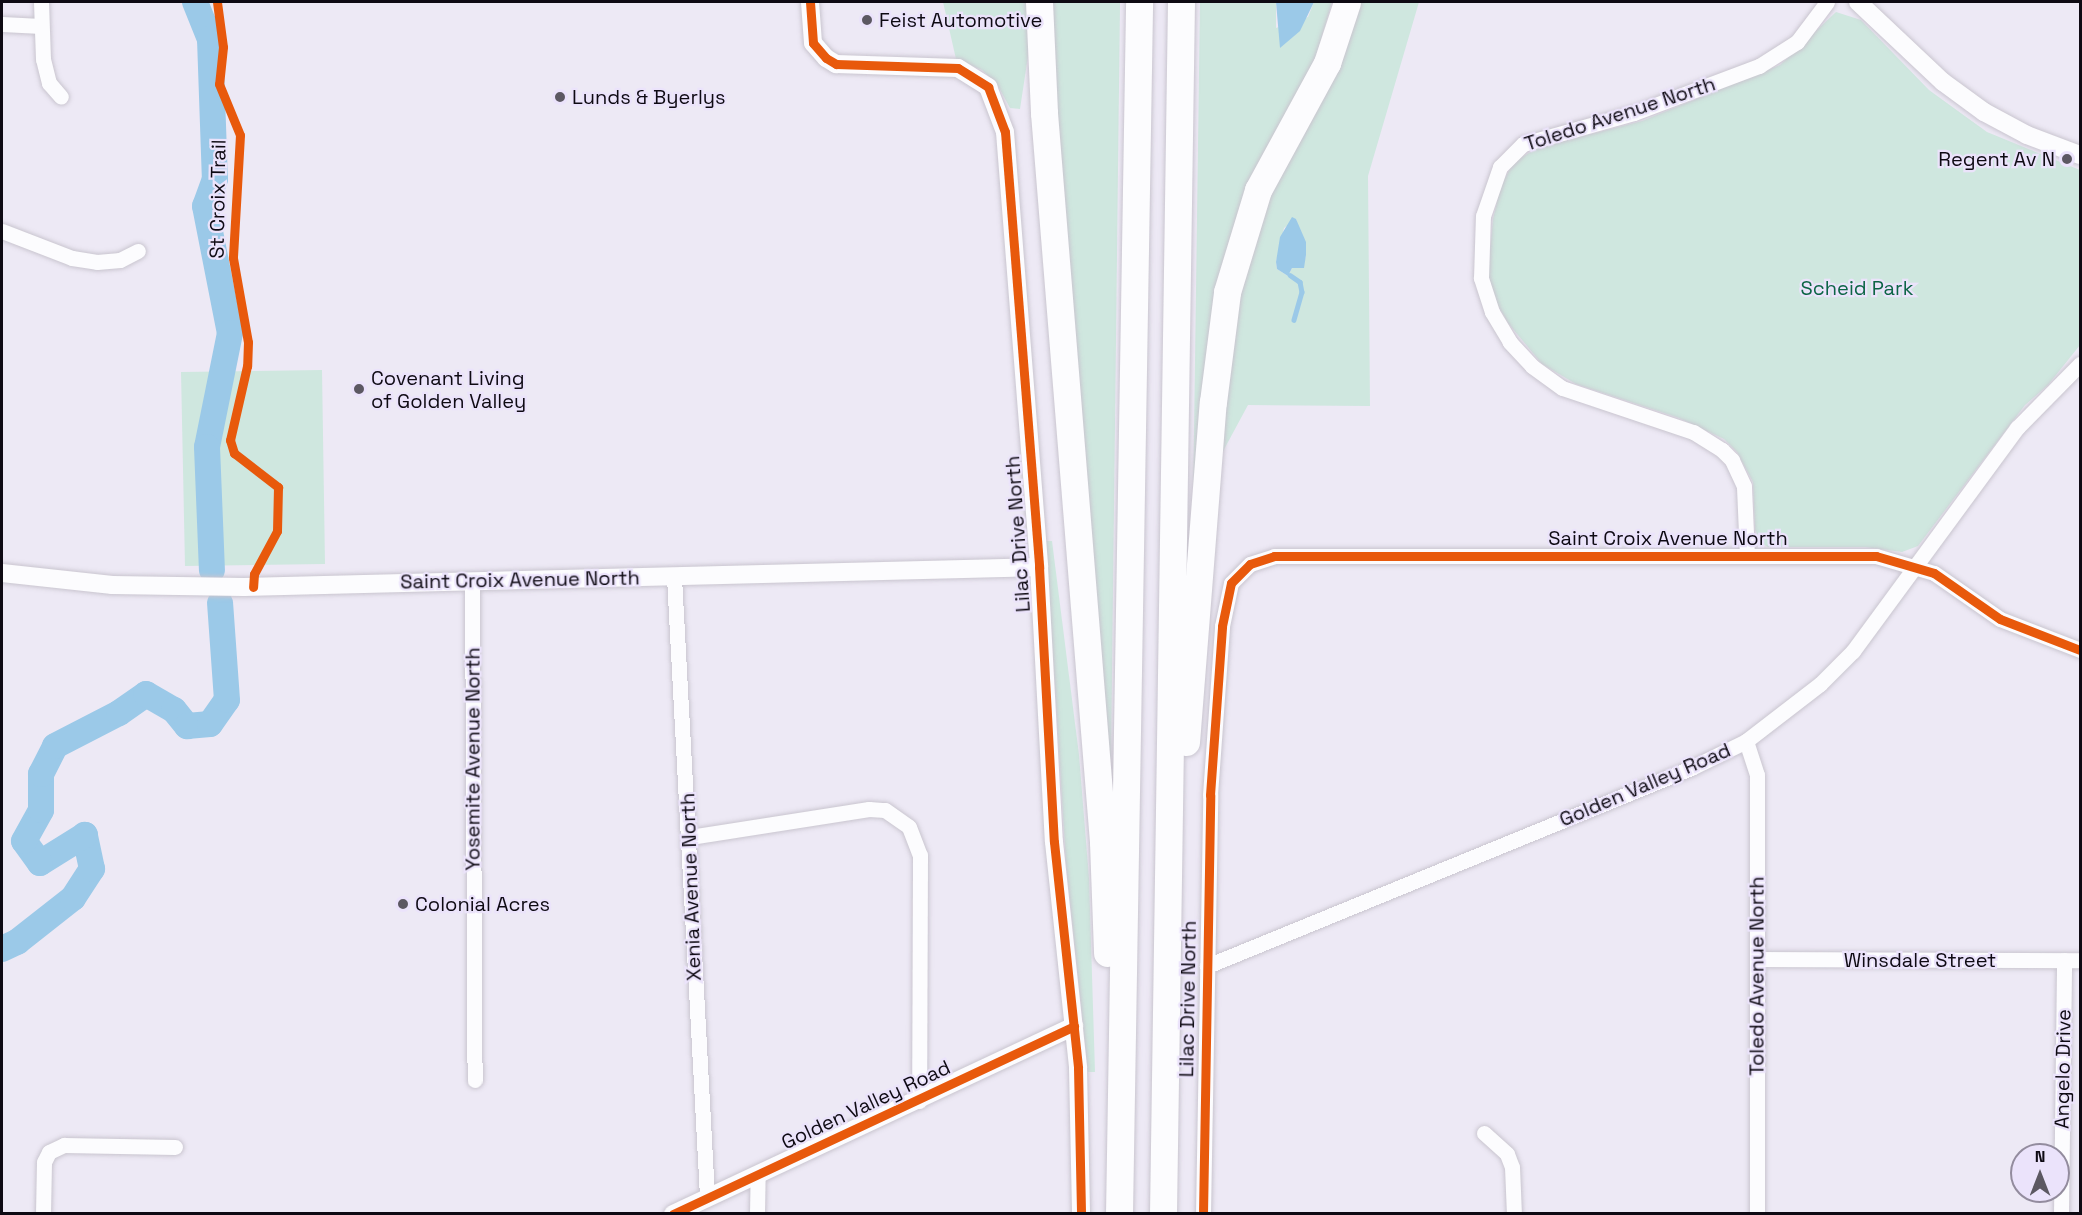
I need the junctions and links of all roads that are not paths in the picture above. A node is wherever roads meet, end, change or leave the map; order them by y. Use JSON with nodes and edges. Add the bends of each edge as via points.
{"nodes":[{"id":1,"x":41,"y":2,"type":"edge"},
{"id":2,"x":810,"y":2,"type":"edge"},
{"id":3,"x":1139,"y":2,"type":"edge"},
{"id":4,"x":1180,"y":2,"type":"edge"},
{"id":5,"x":1347,"y":2,"type":"edge"},
{"id":6,"x":1827,"y":2,"type":"edge"},
{"id":7,"x":1858,"y":2,"type":"edge"},
{"id":8,"x":1040,"y":15,"type":"edge"},
{"id":9,"x":2,"y":24,"type":"edge"},
{"id":10,"x":40,"y":26,"type":"junction"},
{"id":11,"x":61,"y":97,"type":"dead end"},
{"id":12,"x":2080,"y":155,"type":"edge"},
{"id":13,"x":2,"y":231,"type":"edge"},
{"id":14,"x":138,"y":251,"type":"dead end"},
{"id":15,"x":2080,"y":364,"type":"edge"},
{"id":16,"x":1747,"y":556,"type":"junction"},
{"id":17,"x":1039,"y":567,"type":"junction"},
{"id":18,"x":1915,"y":567,"type":"junction"},
{"id":19,"x":2,"y":573,"type":"edge"},
{"id":20,"x":1239,"y":574,"type":"joint"},
{"id":21,"x":674,"y":577,"type":"junction"},
{"id":22,"x":472,"y":581,"type":"junction"},
{"id":23,"x":2080,"y":650,"type":"edge"},
{"id":24,"x":1746,"y":741,"type":"junction"},
{"id":25,"x":690,"y":837,"type":"junction"},
{"id":26,"x":1168,"y":856,"type":"junction"},
{"id":27,"x":1759,"y":959,"type":"junction"},
{"id":28,"x":2064,"y":960,"type":"junction"},
{"id":29,"x":2080,"y":960,"type":"edge"},
{"id":30,"x":1207,"y":966,"type":"junction"},
{"id":31,"x":1074,"y":1026,"type":"junction"},
{"id":32,"x":475,"y":1080,"type":"dead end"},
{"id":33,"x":919,"y":1101,"type":"junction"},
{"id":34,"x":1484,"y":1133,"type":"dead end"},
{"id":35,"x":175,"y":1147,"type":"dead end"},
{"id":36,"x":758,"y":1175,"type":"junction"},
{"id":37,"x":707,"y":1197,"type":"junction"},
{"id":38,"x":1119,"y":1204,"type":"edge"},
{"id":39,"x":43,"y":1214,"type":"edge"},
{"id":40,"x":673,"y":1214,"type":"edge"},
{"id":41,"x":758,"y":1214,"type":"edge"},
{"id":42,"x":1081,"y":1214,"type":"edge"},
{"id":43,"x":1163,"y":1214,"type":"edge"},
{"id":44,"x":1203,"y":1214,"type":"edge"},
{"id":45,"x":1514,"y":1214,"type":"edge"},
{"id":46,"x":1757,"y":1214,"type":"edge"},
{"id":47,"x":2061,"y":1214,"type":"edge"}],
"edges":[{"from":1,"to":10,"type":"street"},
{"from":2,"to":17,"type":"street","name":"Lilac Drive North","via":[[813,43],[836,64],[958,68],[987,87],[997,103],[1005,132]]},
{"from":3,"to":38,"type":"highway"},
{"from":4,"to":26,"type":"highway"},
{"from":5,"to":26,"type":"highway","via":[[1327,63],[1258,190],[1227,292],[1213,402],[1186,738]]},
{"from":6,"to":16,"type":"street","name":"Toledo Avenue North","via":[[1797,42],[1759,66],[1634,113],[1523,144],[1500,167],[1483,216],[1481,278],[1492,312],[1510,342],[1532,366],[1562,388],[1693,432],[1722,450],[1744,486]]},
{"from":7,"to":12,"type":"street","via":[[1943,82],[1984,112],[2027,135]]},
{"from":8,"to":38,"type":"highway","via":[[1044,113],[1098,773],[1108,1054]]},
{"from":9,"to":10,"type":"street"},
{"from":10,"to":11,"type":"street","via":[[49,83]]},
{"from":13,"to":14,"type":"street","via":[[72,258],[97,262],[120,260]]},
{"from":15,"to":18,"type":"street","name":"Golden Valley Road","via":[[2017,428]]},
{"from":16,"to":18,"type":"street","name":"Saint Croix Avenue North","via":[[1876,556]]},
{"from":16,"to":20,"type":"street","name":"Saint Croix Avenue North","via":[[1274,556],[1250,564]]},
{"from":17,"to":21,"type":"street","name":"Saint Croix Avenue North"},
{"from":17,"to":31,"type":"street","name":"Lilac Drive North","via":[[1054,842]]},
{"from":18,"to":23,"type":"street","name":"Saint Croix Avenue North","via":[[1934,573],[2000,619]]},
{"from":18,"to":24,"type":"street","name":"Golden Valley Road","via":[[1853,651],[1820,684]]},
{"from":19,"to":22,"type":"street","name":"Saint Croix Avenue North","via":[[112,585],[183,587]]},
{"from":20,"to":30,"type":"street","name":"Lilac Drive North","via":[[1227,594],[1222,626],[1210,795]]},
{"from":21,"to":22,"type":"street","name":"Saint Croix Avenue North"},
{"from":21,"to":25,"type":"street","name":"Xenia Avenue North"},
{"from":22,"to":32,"type":"street","name":"Yosemite Avenue North"},
{"from":24,"to":27,"type":"street","name":"Toledo Avenue North","via":[[1757,775]]},
{"from":24,"to":30,"type":"street","name":"Golden Valley Road","via":[[1691,768]]},
{"from":25,"to":33,"type":"street","via":[[869,809],[885,810],[909,826],[920,855]]},
{"from":25,"to":37,"type":"street","name":"Xenia Avenue North","via":[[692,966]]},
{"from":26,"to":43,"type":"highway"},
{"from":27,"to":28,"type":"street","name":"Winsdale Street"},
{"from":27,"to":46,"type":"street","name":"Toledo Avenue North"},
{"from":28,"to":29,"type":"street","name":"Winsdale Street"},
{"from":28,"to":47,"type":"street","name":"Angelo Drive"},
{"from":30,"to":44,"type":"street","name":"Lilac Drive North"},
{"from":31,"to":33,"type":"street","name":"Golden Valley Road"},
{"from":31,"to":42,"type":"street","name":"Lilac Drive North","via":[[1080,1104]]},
{"from":33,"to":36,"type":"street","name":"Golden Valley Road"},
{"from":34,"to":45,"type":"street","via":[[1507,1154],[1512,1167]]},
{"from":35,"to":39,"type":"street","via":[[64,1145],[50,1152],[44,1162]]},
{"from":36,"to":37,"type":"street","name":"Golden Valley Road"},
{"from":36,"to":41,"type":"street"},
{"from":37,"to":40,"type":"street","name":"Golden Valley Road"}]}
